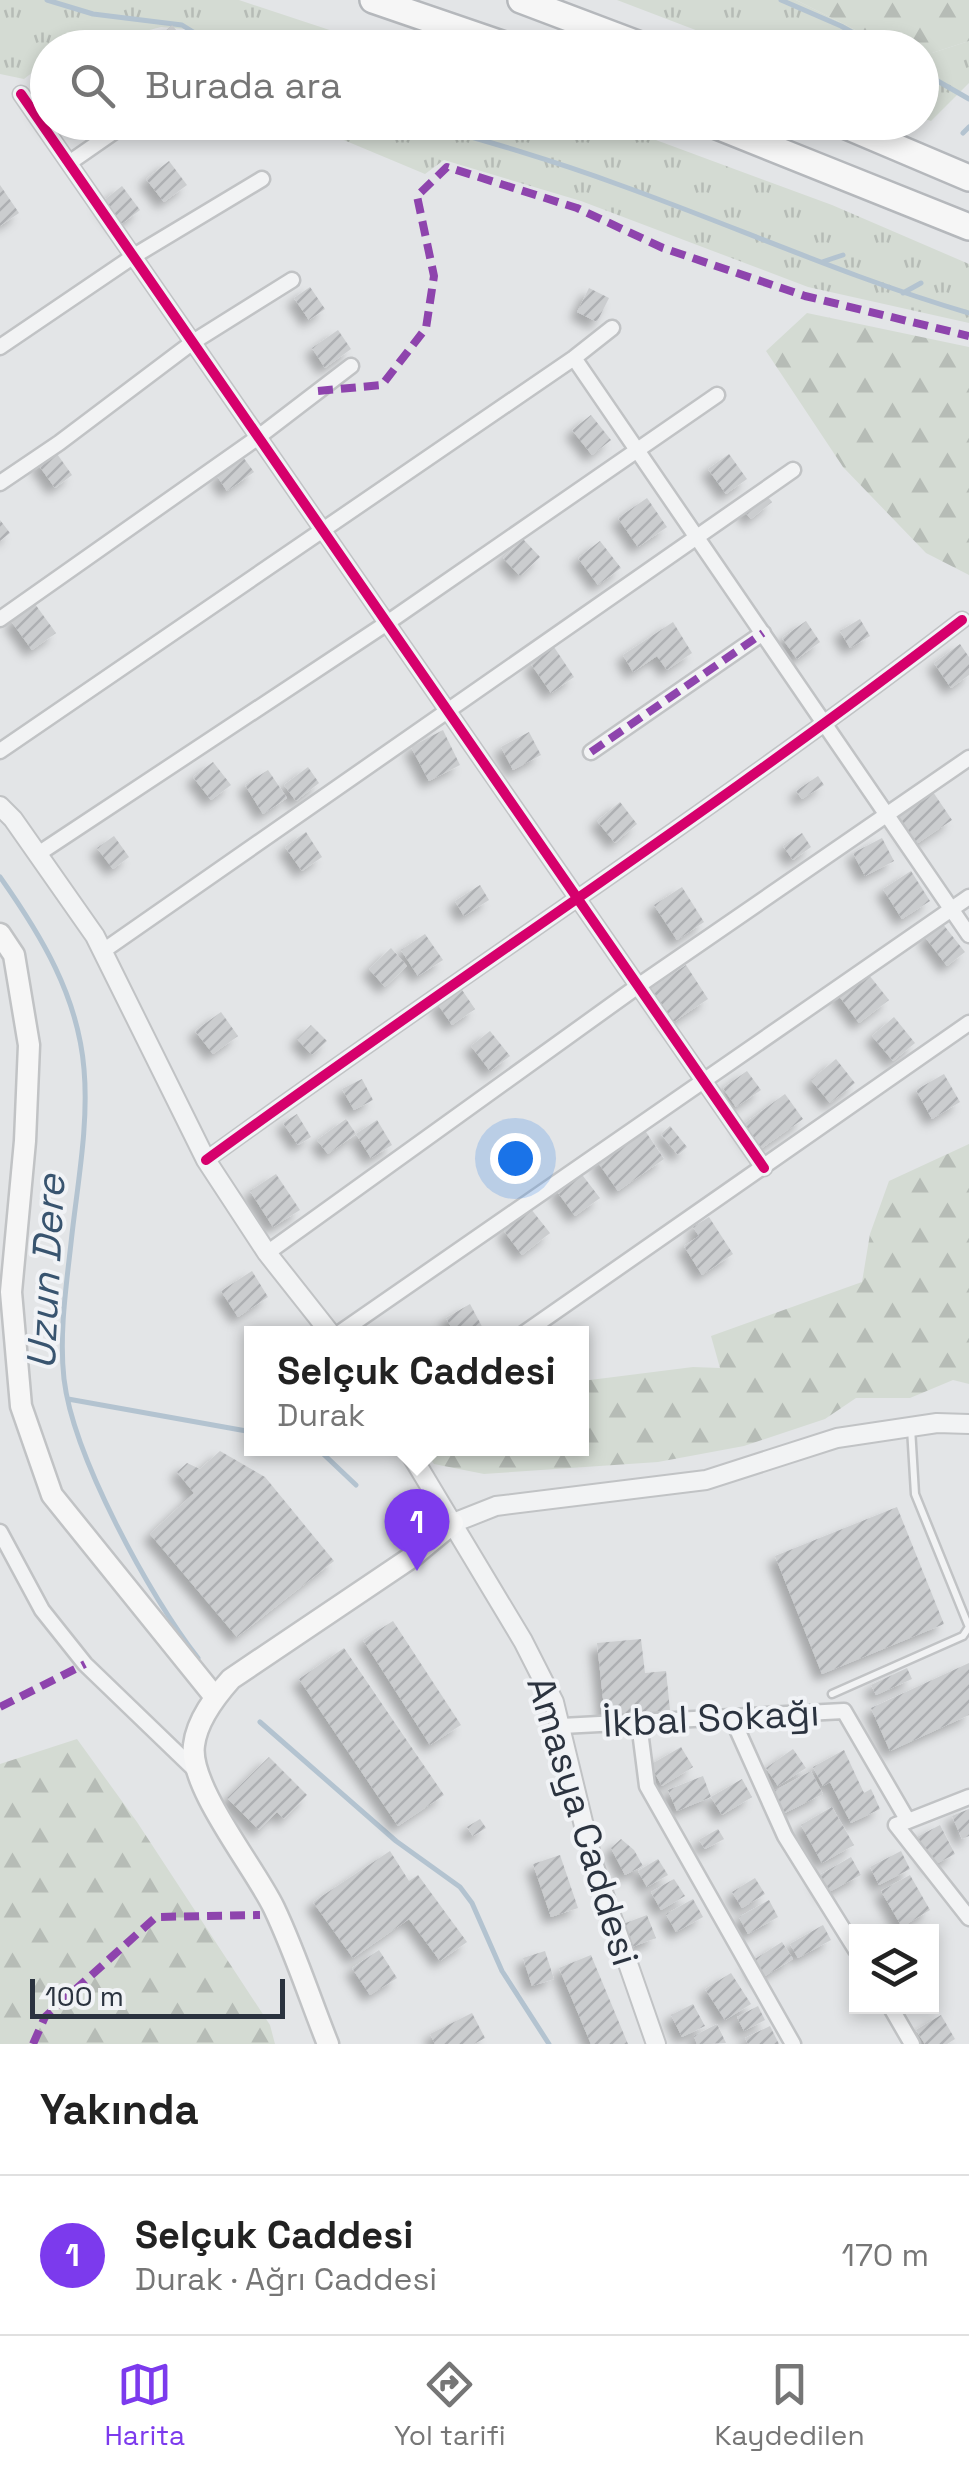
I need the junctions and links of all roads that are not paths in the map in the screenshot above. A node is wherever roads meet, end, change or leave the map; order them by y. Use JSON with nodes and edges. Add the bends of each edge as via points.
{"nodes":[{"id":1,"x":373,"y":0,"type":"edge"},
{"id":2,"x":521,"y":0,"type":"edge"},
{"id":3,"x":466,"y":30,"type":"edge"},
{"id":4,"x":600,"y":30,"type":"edge"},
{"id":5,"x":22,"y":94,"type":"dead end"},
{"id":6,"x":30,"y":106,"type":"edge"},
{"id":7,"x":54,"y":140,"type":"edge"},
{"id":8,"x":103,"y":140,"type":"edge"},
{"id":9,"x":752,"y":140,"type":"edge"},
{"id":10,"x":879,"y":140,"type":"edge"},
{"id":11,"x":70,"y":164,"type":"junction"},
{"id":12,"x":969,"y":178,"type":"edge"},
{"id":13,"x":262,"y":180,"type":"dead end"},
{"id":14,"x":969,"y":227,"type":"edge"},
{"id":15,"x":134,"y":256,"type":"junction"},
{"id":16,"x":292,"y":280,"type":"dead end"},
{"id":17,"x":612,"y":328,"type":"dead end"},
{"id":18,"x":193,"y":342,"type":"junction"},
{"id":19,"x":0,"y":348,"type":"edge"},
{"id":20,"x":574,"y":358,"type":"junction"},
{"id":21,"x":351,"y":366,"type":"dead end"},
{"id":22,"x":717,"y":395,"type":"dead end"},
{"id":23,"x":258,"y":438,"type":"junction"},
{"id":24,"x":637,"y":448,"type":"junction"},
{"id":25,"x":793,"y":470,"type":"dead end"},
{"id":26,"x":0,"y":483,"type":"edge"},
{"id":27,"x":322,"y":529,"type":"junction"},
{"id":28,"x":696,"y":534,"type":"junction"},
{"id":29,"x":0,"y":618,"type":"edge"},
{"id":30,"x":962,"y":620,"type":"dead end"},
{"id":31,"x":387,"y":623,"type":"junction"},
{"id":32,"x":763,"y":633,"type":"junction"},
{"id":33,"x":447,"y":710,"type":"junction"},
{"id":34,"x":826,"y":725,"type":"junction"},
{"id":35,"x":0,"y":751,"type":"edge"},
{"id":36,"x":590,"y":752,"type":"dead end"},
{"id":37,"x":969,"y":758,"type":"edge"},
{"id":38,"x":0,"y":806,"type":"edge"},
{"id":39,"x":887,"y":814,"type":"junction"},
{"id":40,"x":38,"y":854,"type":"junction"},
{"id":41,"x":576,"y":897,"type":"junction"},
{"id":42,"x":969,"y":897,"type":"edge"},
{"id":43,"x":951,"y":909,"type":"junction"},
{"id":44,"x":0,"y":934,"type":"edge"},
{"id":45,"x":969,"y":935,"type":"edge"},
{"id":46,"x":103,"y":951,"type":"junction"},
{"id":47,"x":638,"y":986,"type":"junction"},
{"id":48,"x":969,"y":1023,"type":"edge"},
{"id":49,"x":704,"y":1082,"type":"junction"},
{"id":50,"x":206,"y":1160,"type":"junction"},
{"id":51,"x":764,"y":1168,"type":"junction"},
{"id":52,"x":267,"y":1253,"type":"junction"},
{"id":53,"x":325,"y":1326,"type":"edge"},
{"id":54,"x":350,"y":1326,"type":"edge"},
{"id":55,"x":535,"y":1326,"type":"edge"},
{"id":56,"x":969,"y":1424,"type":"edge"},
{"id":57,"x":911,"y":1427,"type":"junction"},
{"id":58,"x":413,"y":1456,"type":"edge"},
{"id":59,"x":453,"y":1523,"type":"junction"},
{"id":60,"x":0,"y":1532,"type":"edge"},
{"id":61,"x":832,"y":1694,"type":"dead end"},
{"id":62,"x":216,"y":1697,"type":"junction"},
{"id":63,"x":732,"y":1718,"type":"junction"},
{"id":64,"x":640,"y":1722,"type":"junction"},
{"id":65,"x":562,"y":1726,"type":"junction"},
{"id":66,"x":197,"y":1771,"type":"junction"},
{"id":67,"x":969,"y":1796,"type":"edge"},
{"id":68,"x":908,"y":1821,"type":"junction"},
{"id":69,"x":969,"y":1918,"type":"edge"},
{"id":70,"x":849,"y":1939,"type":"edge"},
{"id":71,"x":895,"y":2014,"type":"edge"},
{"id":72,"x":328,"y":2044,"type":"edge"},
{"id":73,"x":656,"y":2044,"type":"edge"},
{"id":74,"x":793,"y":2044,"type":"edge"},
{"id":75,"x":912,"y":2044,"type":"edge"}],
"edges":[{"from":1,"to":3,"type":"highway"},
{"from":2,"to":4,"type":"highway"},
{"from":5,"to":6,"type":"street"},
{"from":7,"to":11,"type":"street"},
{"from":8,"to":11,"type":"street"},
{"from":9,"to":14,"type":"highway"},
{"from":10,"to":12,"type":"highway"},
{"from":11,"to":15,"type":"street"},
{"from":13,"to":15,"type":"street"},
{"from":15,"to":18,"type":"street"},
{"from":15,"to":19,"type":"street"},
{"from":16,"to":18,"type":"street"},
{"from":17,"to":20,"type":"street"},
{"from":18,"to":23,"type":"street"},
{"from":18,"to":26,"type":"street"},
{"from":20,"to":24,"type":"street"},
{"from":20,"to":27,"type":"street"},
{"from":21,"to":23,"type":"street"},
{"from":22,"to":24,"type":"street"},
{"from":23,"to":27,"type":"street"},
{"from":23,"to":29,"type":"street"},
{"from":24,"to":28,"type":"street"},
{"from":24,"to":31,"type":"street"},
{"from":25,"to":28,"type":"street"},
{"from":27,"to":31,"type":"street"},
{"from":27,"to":35,"type":"street"},
{"from":28,"to":32,"type":"street"},
{"from":28,"to":33,"type":"street"},
{"from":30,"to":34,"type":"street"},
{"from":31,"to":33,"type":"street"},
{"from":31,"to":40,"type":"street"},
{"from":32,"to":34,"type":"street"},
{"from":32,"to":36,"type":"street"},
{"from":33,"to":41,"type":"street"},
{"from":33,"to":46,"type":"street"},
{"from":34,"to":39,"type":"street"},
{"from":34,"to":41,"type":"street"},
{"from":37,"to":39,"type":"street"},
{"from":38,"to":40,"type":"street"},
{"from":39,"to":43,"type":"street"},
{"from":39,"to":47,"type":"street"},
{"from":40,"to":46,"type":"street"},
{"from":41,"to":47,"type":"street"},
{"from":41,"to":50,"type":"street"},
{"from":42,"to":43,"type":"street"},
{"from":43,"to":45,"type":"street"},
{"from":43,"to":49,"type":"street"},
{"from":44,"to":62,"type":"main road","via":[[14,955],[29,1045],[11,1292],[21,1406],[52,1495]]},
{"from":46,"to":50,"type":"street"},
{"from":47,"to":49,"type":"street"},
{"from":47,"to":52,"type":"street"},
{"from":48,"to":51,"type":"street"},
{"from":49,"to":51,"type":"street"},
{"from":49,"to":54,"type":"street"},
{"from":50,"to":52,"type":"street"},
{"from":51,"to":55,"type":"street"},
{"from":52,"to":53,"type":"street"},
{"from":56,"to":57,"type":"street"},
{"from":57,"to":59,"type":"street","via":[[838,1438],[706,1480],[496,1506]]},
{"from":57,"to":61,"type":"lane","via":[[916,1494],[969,1628]]},
{"from":58,"to":59,"type":"street","name":"Amasya Caddesi"},
{"from":59,"to":62,"type":"main road","via":[[256,1660]]},
{"from":59,"to":65,"type":"street","name":"Amasya Caddesi","via":[[523,1641]]},
{"from":60,"to":66,"type":"street","via":[[42,1610],[85,1664]]},
{"from":62,"to":66,"type":"main road","via":[[193,1746]]},
{"from":63,"to":64,"type":"street","name":"İkbal Sokağı"},
{"from":63,"to":68,"type":"street","name":"İkbal Sokağı","via":[[844,1711]]},
{"from":63,"to":70,"type":"street","via":[[785,1836]]},
{"from":64,"to":65,"type":"street","name":"İkbal Sokağı"},
{"from":64,"to":74,"type":"street","via":[[647,1786]]},
{"from":65,"to":73,"type":"street","name":"Amasya Caddesi","via":[[593,1863]]},
{"from":66,"to":72,"type":"main road","via":[[274,1908]]},
{"from":67,"to":68,"type":"street"},
{"from":68,"to":69,"type":"street","name":"İkbal Sokağı","via":[[896,1825]]},
{"from":71,"to":75,"type":"street"}]}
